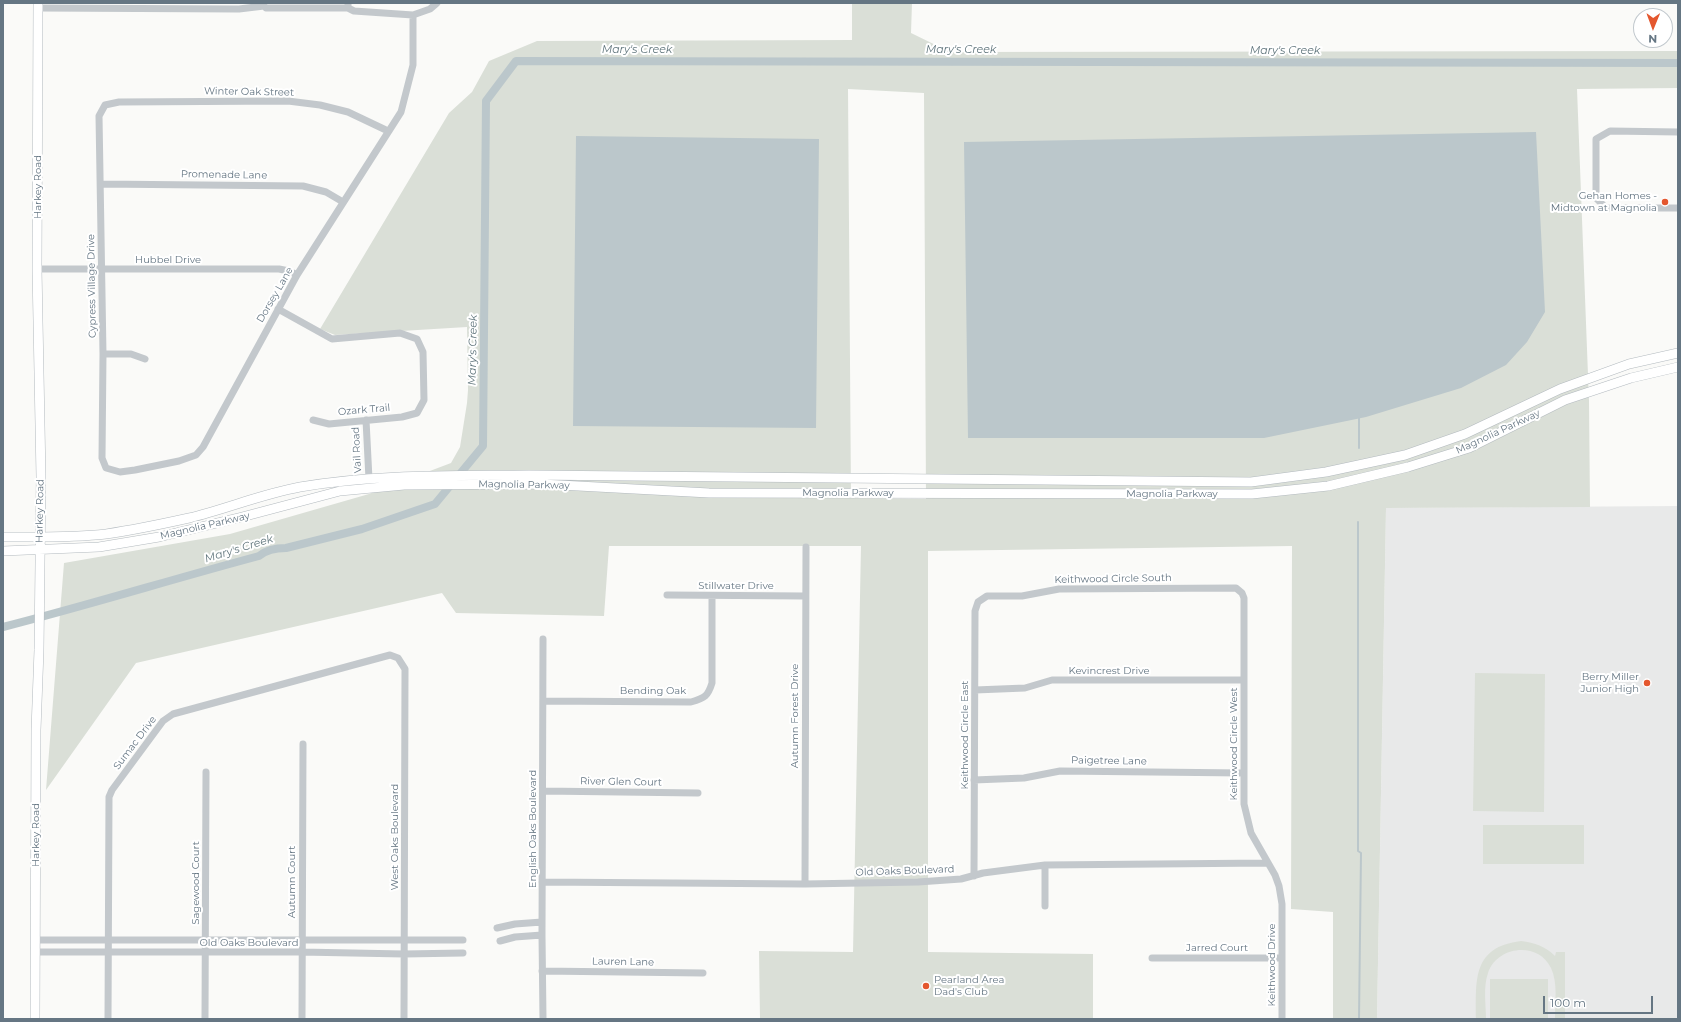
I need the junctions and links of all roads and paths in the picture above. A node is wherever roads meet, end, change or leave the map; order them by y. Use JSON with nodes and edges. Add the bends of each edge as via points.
{"nodes":[{"id":1,"x":437,"y":3,"type":"edge"},
{"id":2,"x":263,"y":5,"type":"edge"},
{"id":3,"x":348,"y":5,"type":"edge"},
{"id":4,"x":38,"y":6,"type":"edge"},
{"id":5,"x":413,"y":14,"type":"junction"},
{"id":6,"x":105,"y":105,"type":"joint"},
{"id":7,"x":388,"y":131,"type":"junction"},
{"id":8,"x":1678,"y":132,"type":"edge"},
{"id":9,"x":101,"y":184,"type":"junction"},
{"id":10,"x":343,"y":202,"type":"junction"},
{"id":11,"x":1678,"y":208,"type":"edge"},
{"id":12,"x":37,"y":269,"type":"junction"},
{"id":13,"x":101,"y":270,"type":"junction"},
{"id":14,"x":297,"y":275,"type":"junction"},
{"id":15,"x":278,"y":309,"type":"junction"},
{"id":16,"x":1678,"y":353,"type":"edge"},
{"id":17,"x":103,"y":354,"type":"junction"},
{"id":18,"x":145,"y":359,"type":"dead end"},
{"id":19,"x":1678,"y":367,"type":"edge"},
{"id":20,"x":313,"y":420,"type":"dead end"},
{"id":21,"x":366,"y":420,"type":"junction"},
{"id":22,"x":1424,"y":449,"type":"junction"},
{"id":23,"x":1428,"y":461,"type":"junction"},
{"id":24,"x":106,"y":468,"type":"joint"},
{"id":25,"x":806,"y":477,"type":"junction"},
{"id":26,"x":944,"y":478,"type":"junction"},
{"id":27,"x":369,"y":479,"type":"junction"},
{"id":28,"x":1265,"y":480,"type":"junction"},
{"id":29,"x":1267,"y":492,"type":"junction"},
{"id":30,"x":805,"y":493,"type":"junction"},
{"id":31,"x":943,"y":493,"type":"junction"},
{"id":32,"x":40,"y":536,"type":"junction"},
{"id":33,"x":3,"y":537,"type":"edge"},
{"id":34,"x":806,"y":548,"type":"dead end"},
{"id":35,"x":39,"y":550,"type":"junction"},
{"id":36,"x":3,"y":551,"type":"edge"},
{"id":37,"x":1242,"y":593,"type":"joint"},
{"id":38,"x":667,"y":595,"type":"dead end"},
{"id":39,"x":712,"y":596,"type":"junction"},
{"id":40,"x":805,"y":596,"type":"junction"},
{"id":41,"x":984,"y":597,"type":"joint"},
{"id":42,"x":543,"y":639,"type":"dead end"},
{"id":43,"x":398,"y":658,"type":"joint"},
{"id":44,"x":1244,"y":680,"type":"junction"},
{"id":45,"x":975,"y":690,"type":"junction"},
{"id":46,"x":543,"y":701,"type":"junction"},
{"id":47,"x":303,"y":744,"type":"dead end"},
{"id":48,"x":206,"y":772,"type":"dead end"},
{"id":49,"x":1243,"y":773,"type":"junction"},
{"id":50,"x":974,"y":780,"type":"junction"},
{"id":51,"x":543,"y":791,"type":"junction"},
{"id":52,"x":698,"y":793,"type":"dead end"},
{"id":53,"x":1268,"y":863,"type":"junction"},
{"id":54,"x":1045,"y":865,"type":"junction"},
{"id":55,"x":974,"y":876,"type":"junction"},
{"id":56,"x":542,"y":882,"type":"junction"},
{"id":57,"x":805,"y":884,"type":"junction"},
{"id":58,"x":1044,"y":906,"type":"dead end"},
{"id":59,"x":1283,"y":911,"type":"joint"},
{"id":60,"x":542,"y":922,"type":"junction"},
{"id":61,"x":497,"y":928,"type":"dead end"},
{"id":62,"x":542,"y":935,"type":"junction"},
{"id":63,"x":35,"y":940,"type":"junction"},
{"id":64,"x":108,"y":940,"type":"junction"},
{"id":65,"x":205,"y":940,"type":"junction"},
{"id":66,"x":302,"y":940,"type":"junction"},
{"id":67,"x":404,"y":940,"type":"junction"},
{"id":68,"x":463,"y":940,"type":"dead end"},
{"id":69,"x":500,"y":941,"type":"dead end"},
{"id":70,"x":35,"y":952,"type":"junction"},
{"id":71,"x":108,"y":952,"type":"junction"},
{"id":72,"x":301,"y":952,"type":"junction"},
{"id":73,"x":205,"y":953,"type":"junction"},
{"id":74,"x":463,"y":953,"type":"dead end"},
{"id":75,"x":404,"y":954,"type":"junction"},
{"id":76,"x":1152,"y":958,"type":"dead end"},
{"id":77,"x":1282,"y":958,"type":"junction"},
{"id":78,"x":542,"y":971,"type":"junction"},
{"id":79,"x":703,"y":973,"type":"dead end"},
{"id":80,"x":35,"y":1019,"type":"edge"},
{"id":81,"x":108,"y":1019,"type":"edge"},
{"id":82,"x":205,"y":1019,"type":"edge"},
{"id":83,"x":302,"y":1019,"type":"edge"},
{"id":84,"x":404,"y":1019,"type":"edge"},
{"id":85,"x":543,"y":1019,"type":"edge"},
{"id":86,"x":1282,"y":1019,"type":"edge"}],
"edges":[{"from":1,"to":5,"type":"street","via":[[430,9]]},
{"from":2,"to":3,"type":"street","via":[[266,8]]},
{"from":2,"to":4,"type":"street","via":[[239,9]]},
{"from":3,"to":5,"type":"street","via":[[354,11]]},
{"from":4,"to":12,"type":"street","name":"Harkey Road"},
{"from":5,"to":7,"type":"street","name":"Dorsey Lane","via":[[412,65],[401,112]]},
{"from":6,"to":7,"type":"street","name":"Winter Oak Street","via":[[119,102],[288,101],[348,112]]},
{"from":6,"to":9,"type":"street","name":"Cypress Village Drive","via":[[99,116]]},
{"from":7,"to":10,"type":"street","name":"Dorsey Lane"},
{"from":8,"to":11,"type":"street","via":[[1610,131],[1596,139],[1596,198],[1606,208]]},
{"from":9,"to":10,"type":"street","name":"Promenade Lane","via":[[303,186],[326,192]]},
{"from":9,"to":13,"type":"street","name":"Cypress Village Drive"},
{"from":10,"to":14,"type":"street","name":"Dorsey Lane"},
{"from":12,"to":13,"type":"street","name":"Hubbel Drive"},
{"from":12,"to":32,"type":"street","name":"Harkey Road"},
{"from":13,"to":14,"type":"street","name":"Hubbel Drive","via":[[279,269]]},
{"from":13,"to":17,"type":"street","name":"Cypress Village Drive"},
{"from":14,"to":15,"type":"street","name":"Dorsey Lane"},
{"from":15,"to":21,"type":"street","name":"Ozark Trail","via":[[332,339],[400,333],[417,339],[423,352],[424,400],[418,413]]},
{"from":15,"to":24,"type":"street","name":"Dorsey Lane","via":[[203,447],[196,455],[135,470],[120,472]]},
{"from":16,"to":22,"type":"street","name":"Magnolia Parkway","via":[[1629,364],[1560,389],[1464,434]]},
{"from":17,"to":18,"type":"street","via":[[131,354]]},
{"from":17,"to":24,"type":"street","name":"Cypress Village Drive","via":[[102,458]]},
{"from":19,"to":23,"type":"street","name":"Magnolia Parkway","via":[[1631,378],[1565,400],[1469,448]]},
{"from":20,"to":21,"type":"street","name":"Ozark Trail","via":[[329,424]]},
{"from":21,"to":27,"type":"street","name":"Vail Road"},
{"from":22,"to":23,"type":"street"},
{"from":22,"to":28,"type":"street","name":"Magnolia Parkway","via":[[1326,472]]},
{"from":23,"to":29,"type":"street","name":"Magnolia Parkway","via":[[1328,486]]},
{"from":25,"to":26,"type":"street","name":"Magnolia Parkway"},
{"from":25,"to":27,"type":"street","name":"Magnolia Parkway","via":[[510,475]]},
{"from":25,"to":30,"type":"street"},
{"from":26,"to":28,"type":"street","name":"Magnolia Parkway","via":[[1251,482]]},
{"from":26,"to":31,"type":"street"},
{"from":27,"to":32,"type":"street","name":"Magnolia Parkway","via":[[299,487],[253,498],[190,518],[107,534]]},
{"from":28,"to":29,"type":"street"},
{"from":29,"to":31,"type":"street","name":"Magnolia Parkway"},
{"from":30,"to":31,"type":"street","name":"Magnolia Parkway"},
{"from":30,"to":35,"type":"street","name":"Magnolia Parkway","via":[[709,493],[540,484],[421,485],[340,491],[159,537],[99,547]]},
{"from":32,"to":33,"type":"street","name":"Magnolia Parkway"},
{"from":32,"to":35,"type":"street","name":"Harkey Road"},
{"from":34,"to":40,"type":"street","name":"Autumn Forest Drive"},
{"from":35,"to":36,"type":"street","name":"Magnolia Parkway"},
{"from":35,"to":63,"type":"street","name":"Harkey Road"},
{"from":37,"to":41,"type":"street","name":"Keithwood Circle South","via":[[1232,587],[1059,589],[1022,596]]},
{"from":37,"to":44,"type":"street","name":"Keithwood Circle West"},
{"from":38,"to":39,"type":"street","name":"Stillwater Drive"},
{"from":39,"to":40,"type":"street","name":"Stillwater Drive"},
{"from":39,"to":46,"type":"street","name":"Bending Oak","via":[[712,683],[709,693],[702,699],[691,702]]},
{"from":40,"to":57,"type":"street","name":"Autumn Forest Drive"},
{"from":41,"to":45,"type":"street","name":"Keithwood Circle East","via":[[978,602],[975,611]]},
{"from":42,"to":46,"type":"street","name":"English Oaks Boulevard"},
{"from":43,"to":64,"type":"street","name":"Sumac Drive","via":[[385,656],[173,714],[163,721],[109,797]]},
{"from":43,"to":67,"type":"street","name":"West Oaks Boulevard","via":[[405,669]]},
{"from":44,"to":45,"type":"street","name":"Kevincrest Drive","via":[[1052,680],[1025,688]]},
{"from":44,"to":49,"type":"street","name":"Keithwood Circle West"},
{"from":45,"to":50,"type":"street","name":"Keithwood Circle East"},
{"from":46,"to":51,"type":"street","name":"English Oaks Boulevard"},
{"from":47,"to":66,"type":"street","name":"Autumn Court"},
{"from":48,"to":65,"type":"street","name":"Sagewood Court"},
{"from":49,"to":50,"type":"street","name":"Paigetree Lane","via":[[1060,771],[1024,778]]},
{"from":49,"to":53,"type":"street","name":"Keithwood Circle West","via":[[1246,819]]},
{"from":50,"to":55,"type":"street","name":"Keithwood Circle East"},
{"from":51,"to":52,"type":"street","name":"River Glen Court"},
{"from":51,"to":56,"type":"street","name":"English Oaks Boulevard"},
{"from":53,"to":54,"type":"street","name":"Old Oaks Boulevard"},
{"from":53,"to":59,"type":"street","name":"Keithwood Circle West","via":[[1279,886]]},
{"from":54,"to":55,"type":"street","name":"Old Oaks Boulevard"},
{"from":54,"to":58,"type":"street"},
{"from":55,"to":57,"type":"street","name":"Old Oaks Boulevard","via":[[937,882]]},
{"from":56,"to":57,"type":"street","name":"Old Oaks Boulevard"},
{"from":56,"to":60,"type":"street","name":"English Oaks Boulevard"},
{"from":59,"to":77,"type":"street","name":"Keithwood Drive"},
{"from":60,"to":61,"type":"street"},
{"from":60,"to":62,"type":"street","name":"English Oaks Boulevard"},
{"from":62,"to":69,"type":"street","via":[[515,936]]},
{"from":62,"to":78,"type":"street","name":"English Oaks Boulevard"},
{"from":63,"to":64,"type":"street","name":"Old Oaks Boulevard"},
{"from":63,"to":70,"type":"street","name":"Harkey Road"},
{"from":64,"to":65,"type":"street","name":"Old Oaks Boulevard"},
{"from":64,"to":71,"type":"street","name":"Sumac Drive"},
{"from":65,"to":66,"type":"street","name":"Old Oaks Boulevard"},
{"from":65,"to":73,"type":"street","name":"Sagewood Court"},
{"from":66,"to":67,"type":"street","name":"Old Oaks Boulevard"},
{"from":66,"to":72,"type":"street","name":"Autumn Court"},
{"from":67,"to":68,"type":"street","name":"Old Oaks Boulevard"},
{"from":67,"to":75,"type":"street","name":"West Oaks Boulevard"},
{"from":70,"to":71,"type":"street","name":"Old Oaks Boulevard"},
{"from":70,"to":80,"type":"street","name":"Harkey Road"},
{"from":71,"to":73,"type":"street","name":"Old Oaks Boulevard"},
{"from":71,"to":81,"type":"street","name":"Sumac Drive"},
{"from":72,"to":73,"type":"street","name":"Old Oaks Boulevard"},
{"from":72,"to":75,"type":"street","name":"Old Oaks Boulevard"},
{"from":72,"to":83,"type":"street","name":"Autumn Court"},
{"from":73,"to":82,"type":"street","name":"Sagewood Court"},
{"from":74,"to":75,"type":"street","name":"Old Oaks Boulevard"},
{"from":75,"to":84,"type":"street","name":"West Oaks Boulevard"},
{"from":76,"to":77,"type":"street","name":"Jarred Court"},
{"from":77,"to":86,"type":"street","name":"Keithwood Drive"},
{"from":78,"to":79,"type":"street","name":"Lauren Lane"},
{"from":78,"to":85,"type":"street","name":"English Oaks Boulevard"}]}
